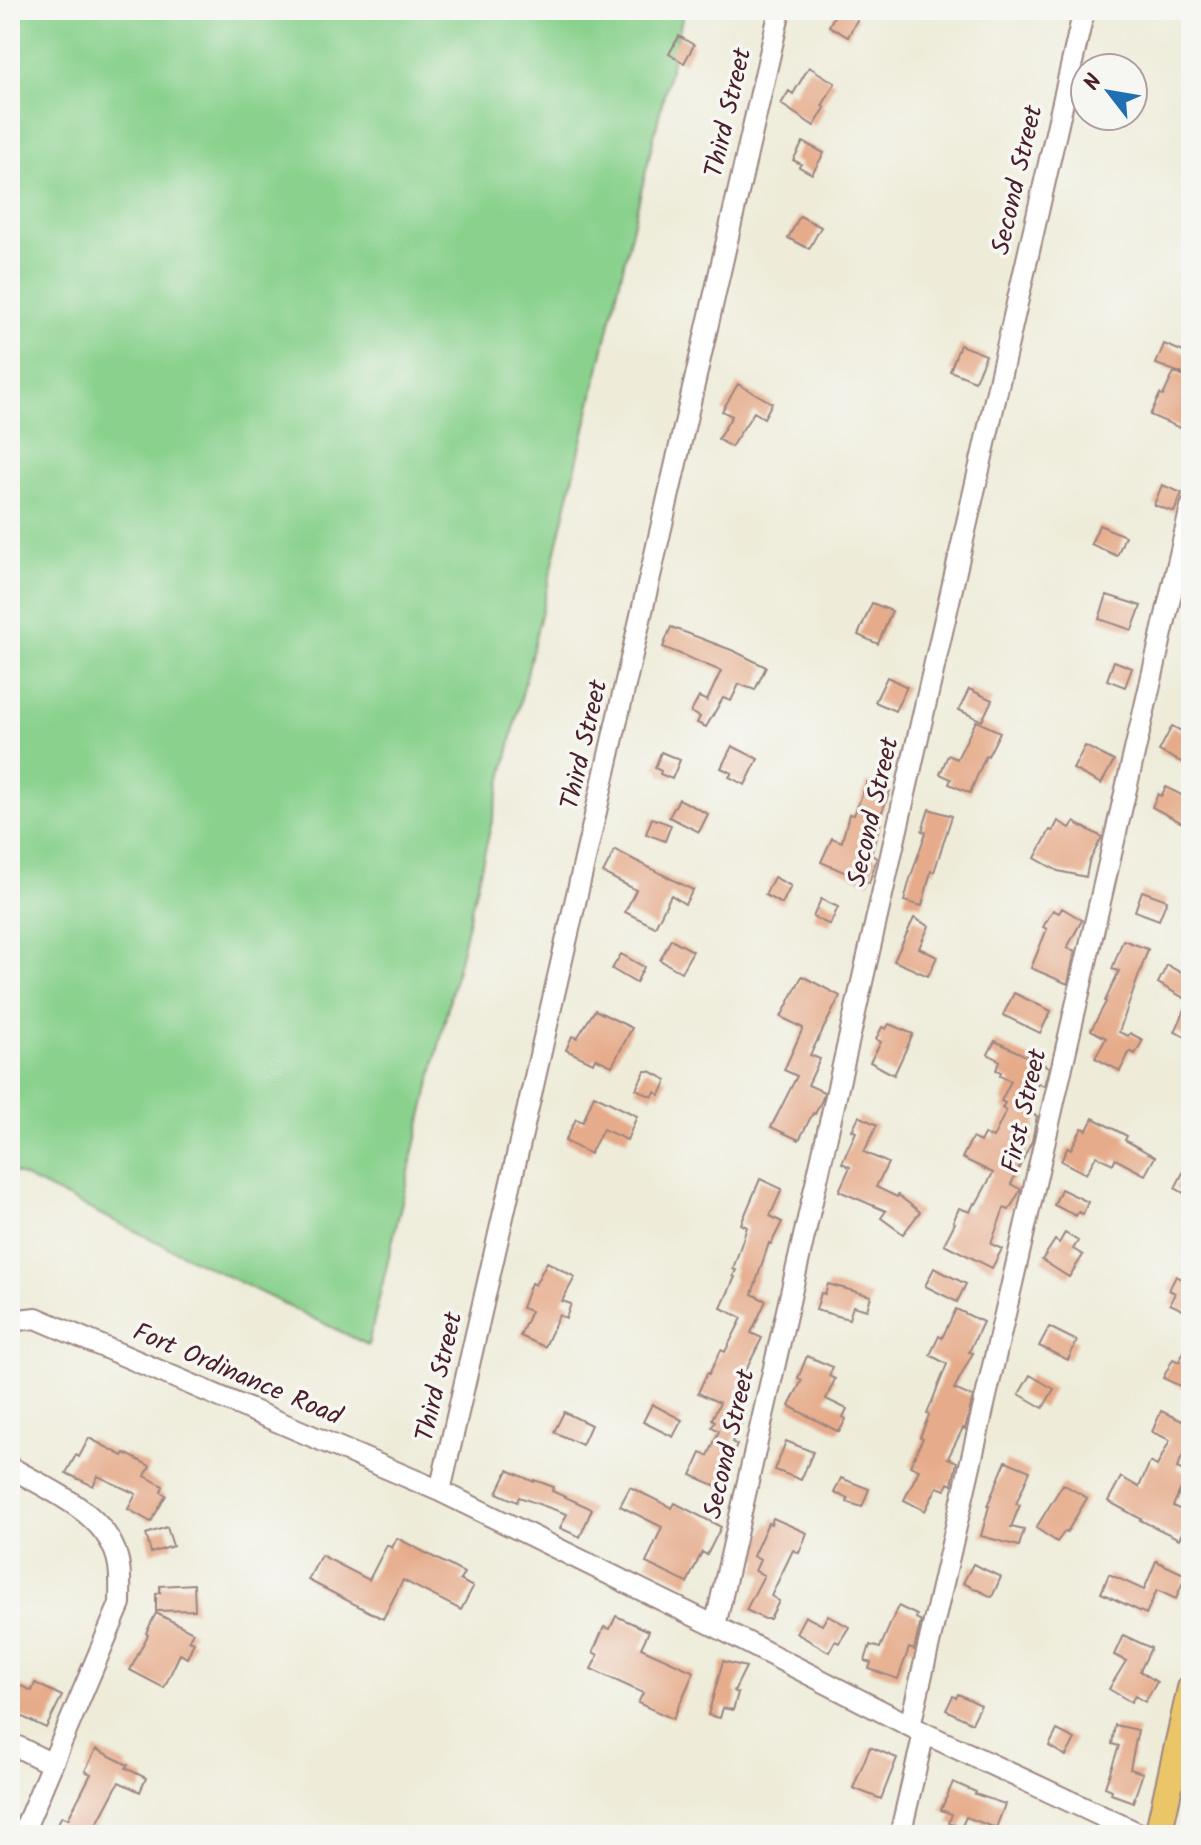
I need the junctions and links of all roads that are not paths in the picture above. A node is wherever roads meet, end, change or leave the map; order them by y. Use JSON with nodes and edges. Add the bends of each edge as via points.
{"nodes":[{"id":1,"x":780,"y":10,"type":"edge"},
{"id":2,"x":1084,"y":10,"type":"edge"},
{"id":3,"x":1191,"y":507,"type":"edge"},
{"id":4,"x":10,"y":1321,"type":"edge"},
{"id":5,"x":10,"y":1467,"type":"edge"},
{"id":6,"x":440,"y":1491,"type":"junction"},
{"id":7,"x":715,"y":1626,"type":"junction"},
{"id":8,"x":1191,"y":1688,"type":"edge"},
{"id":9,"x":917,"y":1730,"type":"junction"},
{"id":10,"x":10,"y":1743,"type":"edge"},
{"id":11,"x":52,"y":1764,"type":"junction"},
{"id":12,"x":22,"y":1835,"type":"edge"},
{"id":13,"x":900,"y":1835,"type":"edge"},
{"id":14,"x":1142,"y":1835,"type":"edge"},
{"id":15,"x":1158,"y":1835,"type":"edge"}],
"edges":[{"from":1,"to":6,"type":"street","name":"Third Street"},
{"from":2,"to":7,"type":"street","name":"Second Street"},
{"from":3,"to":9,"type":"street","name":"First Street"},
{"from":4,"to":6,"type":"street","name":"Fort Ordinance Road","via":[[36,1318]]},
{"from":5,"to":11,"type":"street","via":[[89,1514],[108,1536],[119,1564],[120,1604]]},
{"from":6,"to":7,"type":"street","name":"Fort Ordinance Road"},
{"from":7,"to":9,"type":"street","name":"Fort Ordinance Road"},
{"from":8,"to":15,"type":"main road"},
{"from":9,"to":13,"type":"street","name":"First Street"},
{"from":9,"to":14,"type":"street","name":"Fort Ordinance Road"},
{"from":10,"to":11,"type":"street"},
{"from":11,"to":12,"type":"street"}]}
